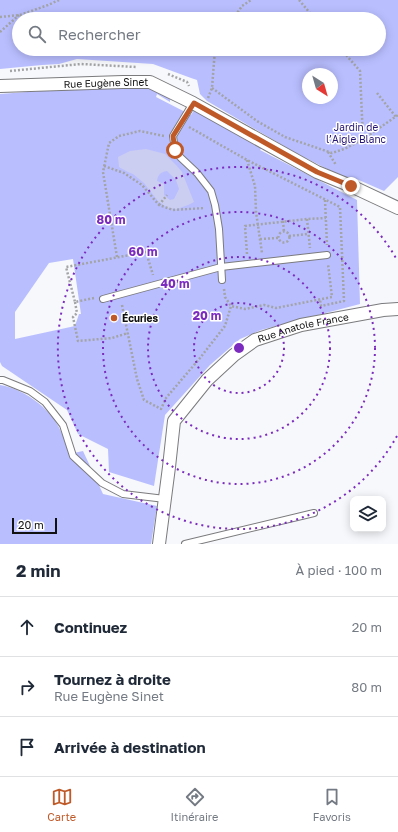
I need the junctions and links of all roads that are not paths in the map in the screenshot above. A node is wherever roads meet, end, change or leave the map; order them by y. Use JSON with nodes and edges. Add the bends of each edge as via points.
{"nodes":[{"id":1,"x":0,"y":86,"type":"edge"},
{"id":2,"x":196,"y":104,"type":"junction"},
{"id":3,"x":398,"y":208,"type":"edge"},
{"id":4,"x":327,"y":255,"type":"road end"},
{"id":5,"x":221,"y":267,"type":"junction"},
{"id":6,"x":222,"y":280,"type":"road end"},
{"id":7,"x":103,"y":299,"type":"road end"},
{"id":8,"x":398,"y":309,"type":"edge"},
{"id":9,"x":0,"y":380,"type":"edge"},
{"id":10,"x":165,"y":499,"type":"junction"},
{"id":11,"x":314,"y":513,"type":"dead end"},
{"id":12,"x":159,"y":544,"type":"edge"},
{"id":13,"x":184,"y":544,"type":"edge"}],
"edges":[{"from":1,"to":2,"type":"street","name":"Rue Eugène Sinet","via":[[150,82]]},
{"from":2,"to":3,"type":"street","name":"Rue Eugène Sinet","via":[[317,172]]},
{"from":2,"to":5,"type":"lane","via":[[173,136],[175,150],[211,190],[216,207]]},
{"from":4,"to":5,"type":"lane"},
{"from":5,"to":6,"type":"lane"},
{"from":5,"to":7,"type":"lane"},
{"from":8,"to":10,"type":"street","name":"Rue Anatole France","via":[[301,325],[255,340],[234,355],[207,380],[174,421]]},
{"from":9,"to":10,"type":"lane","via":[[30,391],[45,402],[63,425],[74,456],[102,483],[123,494]]},
{"from":10,"to":12,"type":"street","name":"Rue Anatole France"},
{"from":11,"to":13,"type":"lane"}]}
